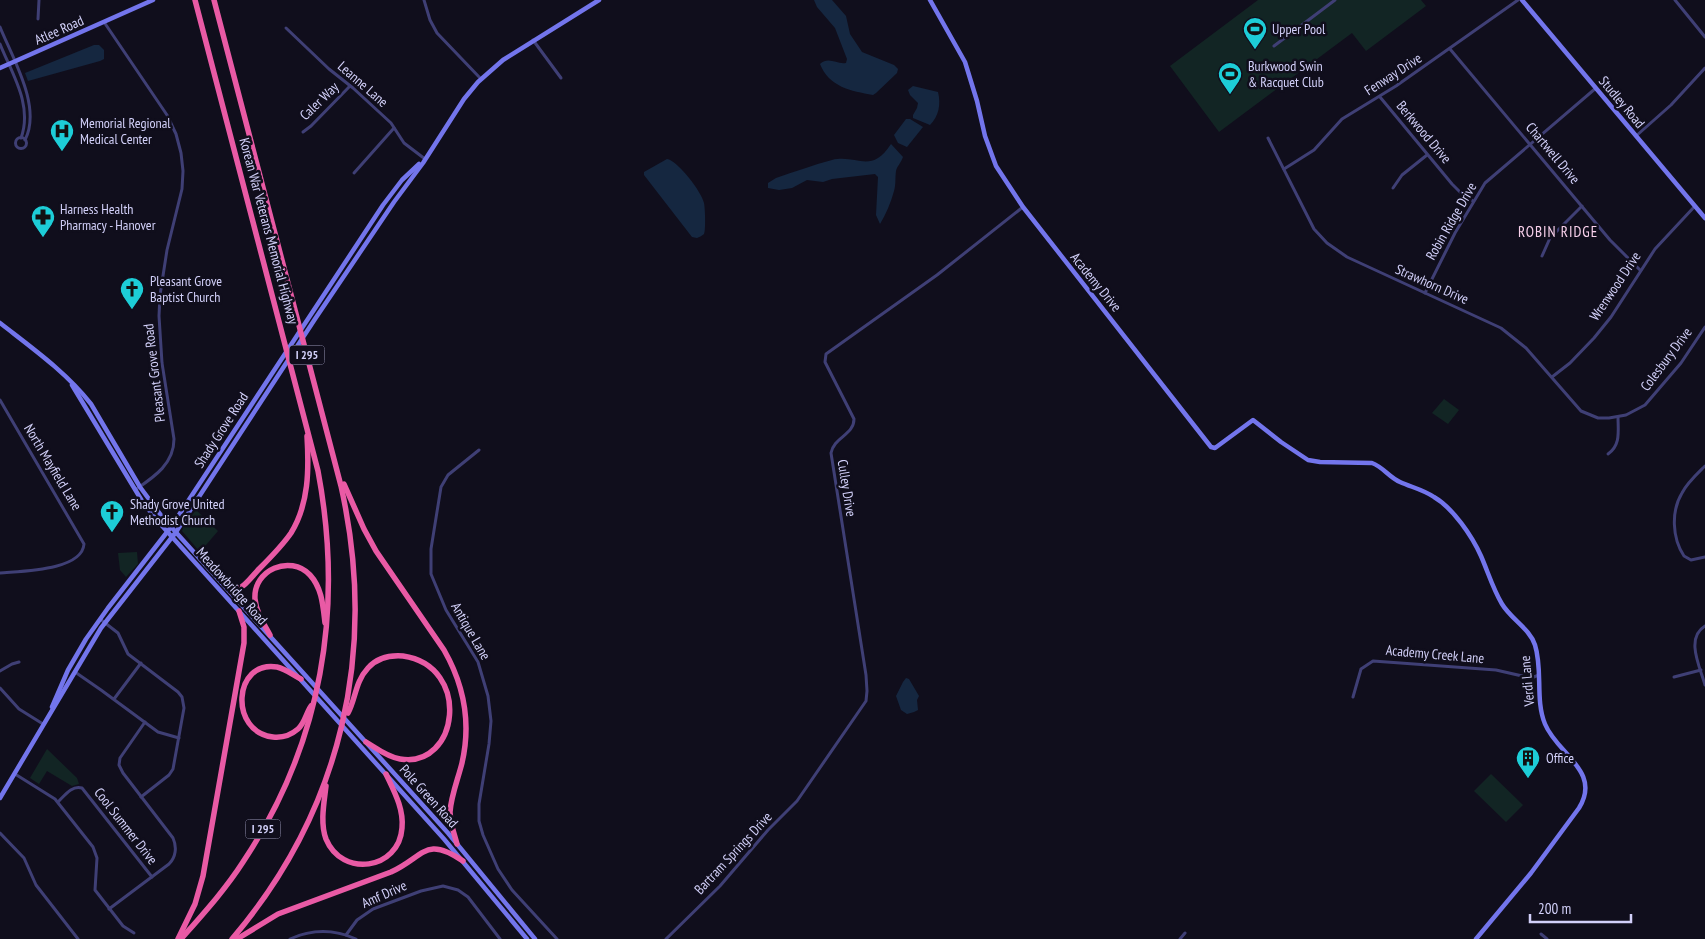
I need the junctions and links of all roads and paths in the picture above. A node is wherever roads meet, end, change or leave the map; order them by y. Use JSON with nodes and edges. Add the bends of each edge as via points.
{"nodes":[{"id":1,"x":40,"y":0,"type":"edge"},
{"id":2,"x":153,"y":0,"type":"edge"},
{"id":3,"x":195,"y":0,"type":"edge"},
{"id":4,"x":214,"y":0,"type":"edge"},
{"id":5,"x":424,"y":0,"type":"edge"},
{"id":6,"x":600,"y":0,"type":"edge"},
{"id":7,"x":930,"y":0,"type":"edge"},
{"id":8,"x":1335,"y":0,"type":"edge"},
{"id":9,"x":1518,"y":0,"type":"edge"},
{"id":10,"x":1522,"y":0,"type":"edge"},
{"id":11,"x":1675,"y":0,"type":"edge"},
{"id":12,"x":38,"y":19,"type":"dead end"},
{"id":13,"x":104,"y":22,"type":"junction"},
{"id":14,"x":0,"y":27,"type":"edge"},
{"id":15,"x":286,"y":28,"type":"dead end"},
{"id":16,"x":1705,"y":37,"type":"edge"},
{"id":17,"x":533,"y":40,"type":"junction"},
{"id":18,"x":0,"y":44,"type":"edge"},
{"id":19,"x":1274,"y":46,"type":"dead end"},
{"id":20,"x":1450,"y":49,"type":"junction"},
{"id":21,"x":15,"y":62,"type":"junction"},
{"id":22,"x":8,"y":64,"type":"junction"},
{"id":23,"x":0,"y":68,"type":"edge"},
{"id":24,"x":1705,"y":68,"type":"edge"},
{"id":25,"x":561,"y":78,"type":"dead end"},
{"id":26,"x":482,"y":80,"type":"junction"},
{"id":27,"x":350,"y":86,"type":"junction"},
{"id":28,"x":1596,"y":88,"type":"junction"},
{"id":29,"x":1380,"y":96,"type":"junction"},
{"id":30,"x":394,"y":128,"type":"junction"},
{"id":31,"x":303,"y":132,"type":"dead end"},
{"id":32,"x":1636,"y":136,"type":"junction"},
{"id":33,"x":21,"y":138,"type":"junction"},
{"id":34,"x":1268,"y":138,"type":"dead end"},
{"id":35,"x":25,"y":140,"type":"junction"},
{"id":36,"x":1531,"y":144,"type":"junction"},
{"id":37,"x":1427,"y":154,"type":"junction"},
{"id":38,"x":425,"y":159,"type":"junction"},
{"id":39,"x":1284,"y":169,"type":"junction"},
{"id":40,"x":354,"y":172,"type":"dead end"},
{"id":41,"x":1392,"y":188,"type":"dead end"},
{"id":42,"x":1473,"y":201,"type":"junction"},
{"id":43,"x":1582,"y":206,"type":"junction"},
{"id":44,"x":1696,"y":206,"type":"junction"},
{"id":45,"x":1023,"y":207,"type":"junction"},
{"id":46,"x":1705,"y":218,"type":"edge"},
{"id":47,"x":1542,"y":256,"type":"dead end"},
{"id":48,"x":347,"y":259,"type":"junction"},
{"id":49,"x":353,"y":263,"type":"junction"},
{"id":50,"x":1640,"y":270,"type":"junction"},
{"id":51,"x":1425,"y":293,"type":"junction"},
{"id":52,"x":0,"y":323,"type":"edge"},
{"id":53,"x":1705,"y":327,"type":"edge"},
{"id":54,"x":1552,"y":377,"type":"junction"},
{"id":55,"x":69,"y":379,"type":"junction"},
{"id":56,"x":0,"y":400,"type":"edge"},
{"id":57,"x":1618,"y":417,"type":"junction"},
{"id":58,"x":306,"y":422,"type":"junction"},
{"id":59,"x":479,"y":450,"type":"dead end"},
{"id":60,"x":1608,"y":454,"type":"dead end"},
{"id":61,"x":1320,"y":462,"type":"joint"},
{"id":62,"x":1705,"y":466,"type":"edge"},
{"id":63,"x":337,"y":468,"type":"junction"},
{"id":64,"x":140,"y":486,"type":"junction"},
{"id":65,"x":135,"y":490,"type":"junction"},
{"id":66,"x":171,"y":527,"type":"junction"},
{"id":67,"x":167,"y":532,"type":"junction"},
{"id":68,"x":176,"y":532,"type":"junction"},
{"id":69,"x":172,"y":537,"type":"junction"},
{"id":70,"x":1705,"y":557,"type":"edge"},
{"id":71,"x":0,"y":573,"type":"edge"},
{"id":72,"x":231,"y":592,"type":"junction"},
{"id":73,"x":239,"y":611,"type":"junction"},
{"id":74,"x":100,"y":619,"type":"junction"},
{"id":75,"x":105,"y":623,"type":"junction"},
{"id":76,"x":1705,"y":626,"type":"edge"},
{"id":77,"x":327,"y":631,"type":"junction"},
{"id":78,"x":270,"y":635,"type":"junction"},
{"id":79,"x":19,"y":662,"type":"dead end"},
{"id":80,"x":141,"y":663,"type":"junction"},
{"id":81,"x":1701,"y":670,"type":"junction"},
{"id":82,"x":0,"y":671,"type":"edge"},
{"id":83,"x":75,"y":672,"type":"junction"},
{"id":84,"x":303,"y":672,"type":"joint"},
{"id":85,"x":1539,"y":675,"type":"junction"},
{"id":86,"x":1674,"y":677,"type":"dead end"},
{"id":87,"x":301,"y":679,"type":"junction"},
{"id":88,"x":1705,"y":685,"type":"edge"},
{"id":89,"x":0,"y":688,"type":"edge"},
{"id":90,"x":1353,"y":698,"type":"dead end"},
{"id":91,"x":114,"y":699,"type":"junction"},
{"id":92,"x":314,"y":702,"type":"junction"},
{"id":93,"x":345,"y":717,"type":"junction"},
{"id":94,"x":45,"y":722,"type":"junction"},
{"id":95,"x":145,"y":722,"type":"junction"},
{"id":96,"x":179,"y":738,"type":"junction"},
{"id":97,"x":366,"y":742,"type":"junction"},
{"id":98,"x":15,"y":774,"type":"junction"},
{"id":99,"x":386,"y":774,"type":"junction"},
{"id":100,"x":326,"y":778,"type":"junction"},
{"id":101,"x":813,"y":779,"type":"joint"},
{"id":102,"x":142,"y":797,"type":"junction"},
{"id":103,"x":0,"y":798,"type":"edge"},
{"id":104,"x":58,"y":802,"type":"junction"},
{"id":105,"x":0,"y":833,"type":"edge"},
{"id":106,"x":457,"y":844,"type":"junction"},
{"id":107,"x":463,"y":860,"type":"junction"},
{"id":108,"x":152,"y":877,"type":"junction"},
{"id":109,"x":109,"y":909,"type":"junction"},
{"id":110,"x":134,"y":933,"type":"dead end"},
{"id":111,"x":1185,"y":933,"type":"dead end"},
{"id":112,"x":1541,"y":934,"type":"dead end"},
{"id":113,"x":346,"y":935,"type":"junction"},
{"id":114,"x":556,"y":937,"type":"edge"},
{"id":115,"x":78,"y":939,"type":"edge"},
{"id":116,"x":180,"y":939,"type":"edge"},
{"id":117,"x":232,"y":939,"type":"edge"},
{"id":118,"x":238,"y":939,"type":"edge"},
{"id":119,"x":290,"y":939,"type":"edge"},
{"id":120,"x":356,"y":939,"type":"edge"},
{"id":121,"x":502,"y":939,"type":"edge"},
{"id":122,"x":526,"y":939,"type":"edge"},
{"id":123,"x":535,"y":939,"type":"edge"},
{"id":124,"x":551,"y":939,"type":"edge"},
{"id":125,"x":666,"y":939,"type":"edge"},
{"id":126,"x":1180,"y":939,"type":"edge"},
{"id":127,"x":1476,"y":939,"type":"edge"},
{"id":128,"x":1547,"y":939,"type":"edge"}],
"edges":[{"from":1,"to":12,"type":"street"},
{"from":2,"to":13,"type":"main road","name":"Atlee Road"},
{"from":3,"to":58,"type":"highway","name":"Korean War Veterans Memorial Highway","number":"I 295"},
{"from":4,"to":63,"type":"highway","name":"Korean War Veterans Memorial Highway","number":"I 295"},
{"from":5,"to":26,"type":"street","via":[[437,33]]},
{"from":6,"to":17,"type":"main road","name":"Shady Grove Road"},
{"from":7,"to":45,"type":"main road","name":"Academy Drive","via":[[965,62],[987,145],[996,166]]},
{"from":8,"to":19,"type":"street"},
{"from":9,"to":20,"type":"street","name":"Fenway Drive"},
{"from":10,"to":28,"type":"main road","name":"Studley Road"},
{"from":11,"to":16,"type":"street"},
{"from":13,"to":21,"type":"main road","name":"Atlee Road"},
{"from":13,"to":64,"type":"street","name":"Pleasant Grove Road","via":[[167,115],[176,134],[182,162],[182,190],[167,250],[159,316],[160,352],[173,449],[164,468]]},
{"from":14,"to":21,"type":"street"},
{"from":15,"to":27,"type":"street","name":"Leanne Lane"},
{"from":17,"to":25,"type":"street"},
{"from":17,"to":26,"type":"main road","name":"Shady Grove Road","via":[[503,60]]},
{"from":18,"to":22,"type":"street"},
{"from":20,"to":29,"type":"street","name":"Fenway Drive"},
{"from":20,"to":36,"type":"street","name":"Chartwell Drive"},
{"from":21,"to":22,"type":"main road","name":"Atlee Road"},
{"from":21,"to":35,"type":"street","via":[[31,109],[30,132]]},
{"from":22,"to":23,"type":"main road","name":"Atlee Road"},
{"from":22,"to":33,"type":"street","via":[[24,107],[25,124]]},
{"from":24,"to":32,"type":"street"},
{"from":26,"to":38,"type":"main road","name":"Shady Grove Road","via":[[464,99]]},
{"from":27,"to":30,"type":"street","name":"Leanne Lane"},
{"from":27,"to":31,"type":"street","name":"Caler Way"},
{"from":28,"to":32,"type":"main road","name":"Studley Road"},
{"from":28,"to":36,"type":"street","name":"Robin Ridge Drive"},
{"from":29,"to":37,"type":"street","name":"Berkwood Drive"},
{"from":29,"to":39,"type":"street","name":"Fenway Drive","via":[[1342,120],[1314,150]]},
{"from":30,"to":38,"type":"street","name":"Leanne Lane","via":[[404,143]]},
{"from":30,"to":40,"type":"street"},
{"from":32,"to":44,"type":"main road","name":"Studley Road"},
{"from":33,"to":35,"type":"street"},
{"from":33,"to":35,"type":"street","via":[[15,142],[18,148],[25,147]]},
{"from":34,"to":39,"type":"street","name":"Strawhorn Drive"},
{"from":36,"to":42,"type":"street","name":"Robin Ridge Drive","via":[[1485,183]]},
{"from":36,"to":43,"type":"street","name":"Chartwell Drive"},
{"from":37,"to":41,"type":"street"},
{"from":37,"to":42,"type":"street","name":"Berkwood Drive","via":[[1456,188]]},
{"from":38,"to":48,"type":"main road","name":"Shady Grove Road","via":[[395,189]]},
{"from":38,"to":49,"type":"main road","name":"Shady Grove Road"},
{"from":39,"to":51,"type":"street","name":"Strawhorn Drive","via":[[1310,222],[1327,243],[1347,257]]},
{"from":42,"to":51,"type":"street","name":"Robin Ridge Drive"},
{"from":43,"to":47,"type":"street","via":[[1550,238]]},
{"from":43,"to":50,"type":"street","name":"Chartwell Drive"},
{"from":44,"to":46,"type":"main road","name":"Studley Road"},
{"from":44,"to":50,"type":"street","name":"Wrenwood Drive"},
{"from":45,"to":61,"type":"main road","name":"Academy Drive","via":[[1211,447],[1215,448],[1253,420],[1305,459]]},
{"from":45,"to":101,"type":"street","name":"Culley Drive","via":[[937,275],[825,356],[825,362],[854,419],[852,428],[835,443],[831,453],[867,695]]},
{"from":48,"to":49,"type":"main road"},
{"from":48,"to":66,"type":"main road","name":"Shady Grove Road"},
{"from":49,"to":68,"type":"main road","name":"Shady Grove Road"},
{"from":50,"to":54,"type":"street","name":"Wrenwood Drive","via":[[1611,317],[1579,354]]},
{"from":51,"to":54,"type":"street","name":"Strawhorn Drive","via":[[1501,328],[1526,348]]},
{"from":52,"to":55,"type":"main road","name":"Meadowbridge Road"},
{"from":53,"to":57,"type":"street","name":"Colesbury Drive","via":[[1649,401],[1634,412]]},
{"from":54,"to":57,"type":"street","name":"Strawhorn Drive","via":[[1586,414],[1602,419]]},
{"from":55,"to":64,"type":"main road","name":"Meadowbridge Road","via":[[92,404]]},
{"from":55,"to":65,"type":"main road","name":"Meadowbridge Road"},
{"from":56,"to":71,"type":"street","name":"North Mayfield Lane","via":[[84,547],[77,556],[58,566]]},
{"from":57,"to":60,"type":"street","via":[[1618,442]]},
{"from":58,"to":72,"type":"highway","via":[[308,474],[298,521],[280,548],[241,588]]},
{"from":58,"to":77,"type":"highway","name":"Korean War Veterans Memorial Highway","number":"I 295","via":[[326,519],[330,573]]},
{"from":59,"to":114,"type":"street","name":"Antique Lane","via":[[444,482],[430,568],[441,600],[478,662],[488,696],[489,744],[478,804],[483,835],[512,890]]},
{"from":61,"to":85,"type":"main road","name":"Verdi Lane","via":[[1372,463],[1395,480],[1434,496],[1447,506],[1480,554],[1506,611],[1534,642]]},
{"from":62,"to":70,"type":"street","via":[[1682,492],[1674,523],[1684,556],[1689,560]]},
{"from":63,"to":93,"type":"highway","name":"Korean War Veterans Memorial Highway","number":"I 295","via":[[350,532],[356,595],[355,642]]},
{"from":63,"to":106,"type":"highway","via":[[369,538],[444,650],[461,689],[466,721],[465,742],[450,812]]},
{"from":64,"to":65,"type":"street","name":"Pleasant Grove Road"},
{"from":64,"to":66,"type":"main road","name":"Meadowbridge Road"},
{"from":65,"to":67,"type":"main road","name":"Meadowbridge Road"},
{"from":66,"to":67,"type":"main road","name":"Shady Grove Road"},
{"from":66,"to":68,"type":"main road","name":"Meadowbridge Road"},
{"from":67,"to":69,"type":"main road","name":"Meadowbridge Road"},
{"from":67,"to":74,"type":"main road","name":"Shady Grove Road"},
{"from":68,"to":69,"type":"main road","name":"Shady Grove Road"},
{"from":68,"to":72,"type":"main road","name":"Meadowbridge Road"},
{"from":69,"to":73,"type":"main road","name":"Meadowbridge Road"},
{"from":69,"to":75,"type":"main road","name":"Shady Grove Road"},
{"from":72,"to":78,"type":"main road","name":"Meadowbridge Road"},
{"from":73,"to":87,"type":"main road","name":"Meadowbridge Road"},
{"from":73,"to":116,"type":"highway","via":[[244,643],[203,876]]},
{"from":74,"to":75,"type":"street"},
{"from":74,"to":94,"type":"main road","name":"Shady Grove Road","via":[[68,670]]},
{"from":75,"to":80,"type":"street","via":[[116,631],[126,652]]},
{"from":75,"to":83,"type":"main road","name":"Shady Grove Road"},
{"from":76,"to":81,"type":"street","via":[[1695,640]]},
{"from":77,"to":78,"type":"highway","via":[[321,596],[314,580],[300,568],[286,565],[265,574],[256,591],[257,608]]},
{"from":77,"to":92,"type":"highway","name":"Korean War Veterans Memorial Highway","number":"I 295"},
{"from":78,"to":84,"type":"main road","name":"Meadowbridge Road"},
{"from":79,"to":82,"type":"street"},
{"from":80,"to":91,"type":"street"},
{"from":80,"to":96,"type":"street","via":[[182,698],[184,708]]},
{"from":81,"to":86,"type":"street"},
{"from":81,"to":88,"type":"street"},
{"from":83,"to":91,"type":"street"},
{"from":83,"to":94,"type":"main road","name":"Shady Grove Road"},
{"from":84,"to":97,"type":"main road","name":"Pole Green Road"},
{"from":85,"to":90,"type":"street","name":"Academy Creek Lane","via":[[1531,678],[1496,670],[1373,661],[1361,669]]},
{"from":85,"to":127,"type":"main road","name":"Verdi Lane","via":[[1541,709],[1546,726],[1580,771],[1586,796],[1531,873]]},
{"from":87,"to":92,"type":"highway","via":[[277,667],[259,670],[248,679],[242,691],[245,717],[261,733],[280,737],[300,727]]},
{"from":87,"to":99,"type":"main road","name":"Pole Green Road"},
{"from":89,"to":94,"type":"street","via":[[19,709]]},
{"from":91,"to":95,"type":"street"},
{"from":92,"to":116,"type":"highway","name":"Korean War Veterans Memorial Highway","number":"I 295","via":[[296,760],[264,829],[230,881]]},
{"from":93,"to":97,"type":"highway","via":[[361,677],[381,659],[410,658],[437,674],[447,691],[450,712],[446,731],[434,747],[420,757],[405,759],[389,755]]},
{"from":93,"to":100,"type":"highway","name":"Korean War Veterans Memorial Highway","number":"I 295"},
{"from":94,"to":98,"type":"main road","name":"Shady Grove Road"},
{"from":95,"to":96,"type":"street","via":[[161,734]]},
{"from":95,"to":102,"type":"street","via":[[119,763]]},
{"from":96,"to":102,"type":"street","via":[[172,771]]},
{"from":97,"to":106,"type":"main road","name":"Pole Green Road"},
{"from":98,"to":103,"type":"main road","name":"Shady Grove Road"},
{"from":98,"to":104,"type":"street"},
{"from":99,"to":100,"type":"highway","via":[[400,808],[402,834],[390,855],[364,865],[340,857],[326,840],[323,820]]},
{"from":99,"to":107,"type":"main road","name":"Pole Green Road"},
{"from":100,"to":117,"type":"highway","name":"Korean War Veterans Memorial Highway","number":"I 295","via":[[288,862]]},
{"from":101,"to":125,"type":"street","name":"Bartram Springs Drive","via":[[798,801],[720,886]]},
{"from":102,"to":108,"type":"street","via":[[176,844],[173,861]]},
{"from":104,"to":108,"type":"street","name":"Cool Summer Drive","via":[[73,788],[82,788]]},
{"from":104,"to":109,"type":"street","via":[[95,850],[95,888]]},
{"from":105,"to":115,"type":"street","via":[[24,858],[36,885]]},
{"from":106,"to":123,"type":"main road","name":"Pole Green Road"},
{"from":107,"to":118,"type":"highway","via":[[443,849],[428,850],[391,872],[278,914]]},
{"from":107,"to":122,"type":"main road","name":"Pole Green Road"},
{"from":108,"to":109,"type":"street"},
{"from":109,"to":110,"type":"street","via":[[125,928]]},
{"from":111,"to":126,"type":"street"},
{"from":112,"to":128,"type":"street"},
{"from":113,"to":119,"type":"street","via":[[318,931]]},
{"from":113,"to":120,"type":"street"},
{"from":113,"to":121,"type":"street","name":"Amf Drive","via":[[357,920],[373,909],[421,891],[448,886],[468,897]]},
{"from":114,"to":124,"type":"street","name":"Antique Lane"}]}
